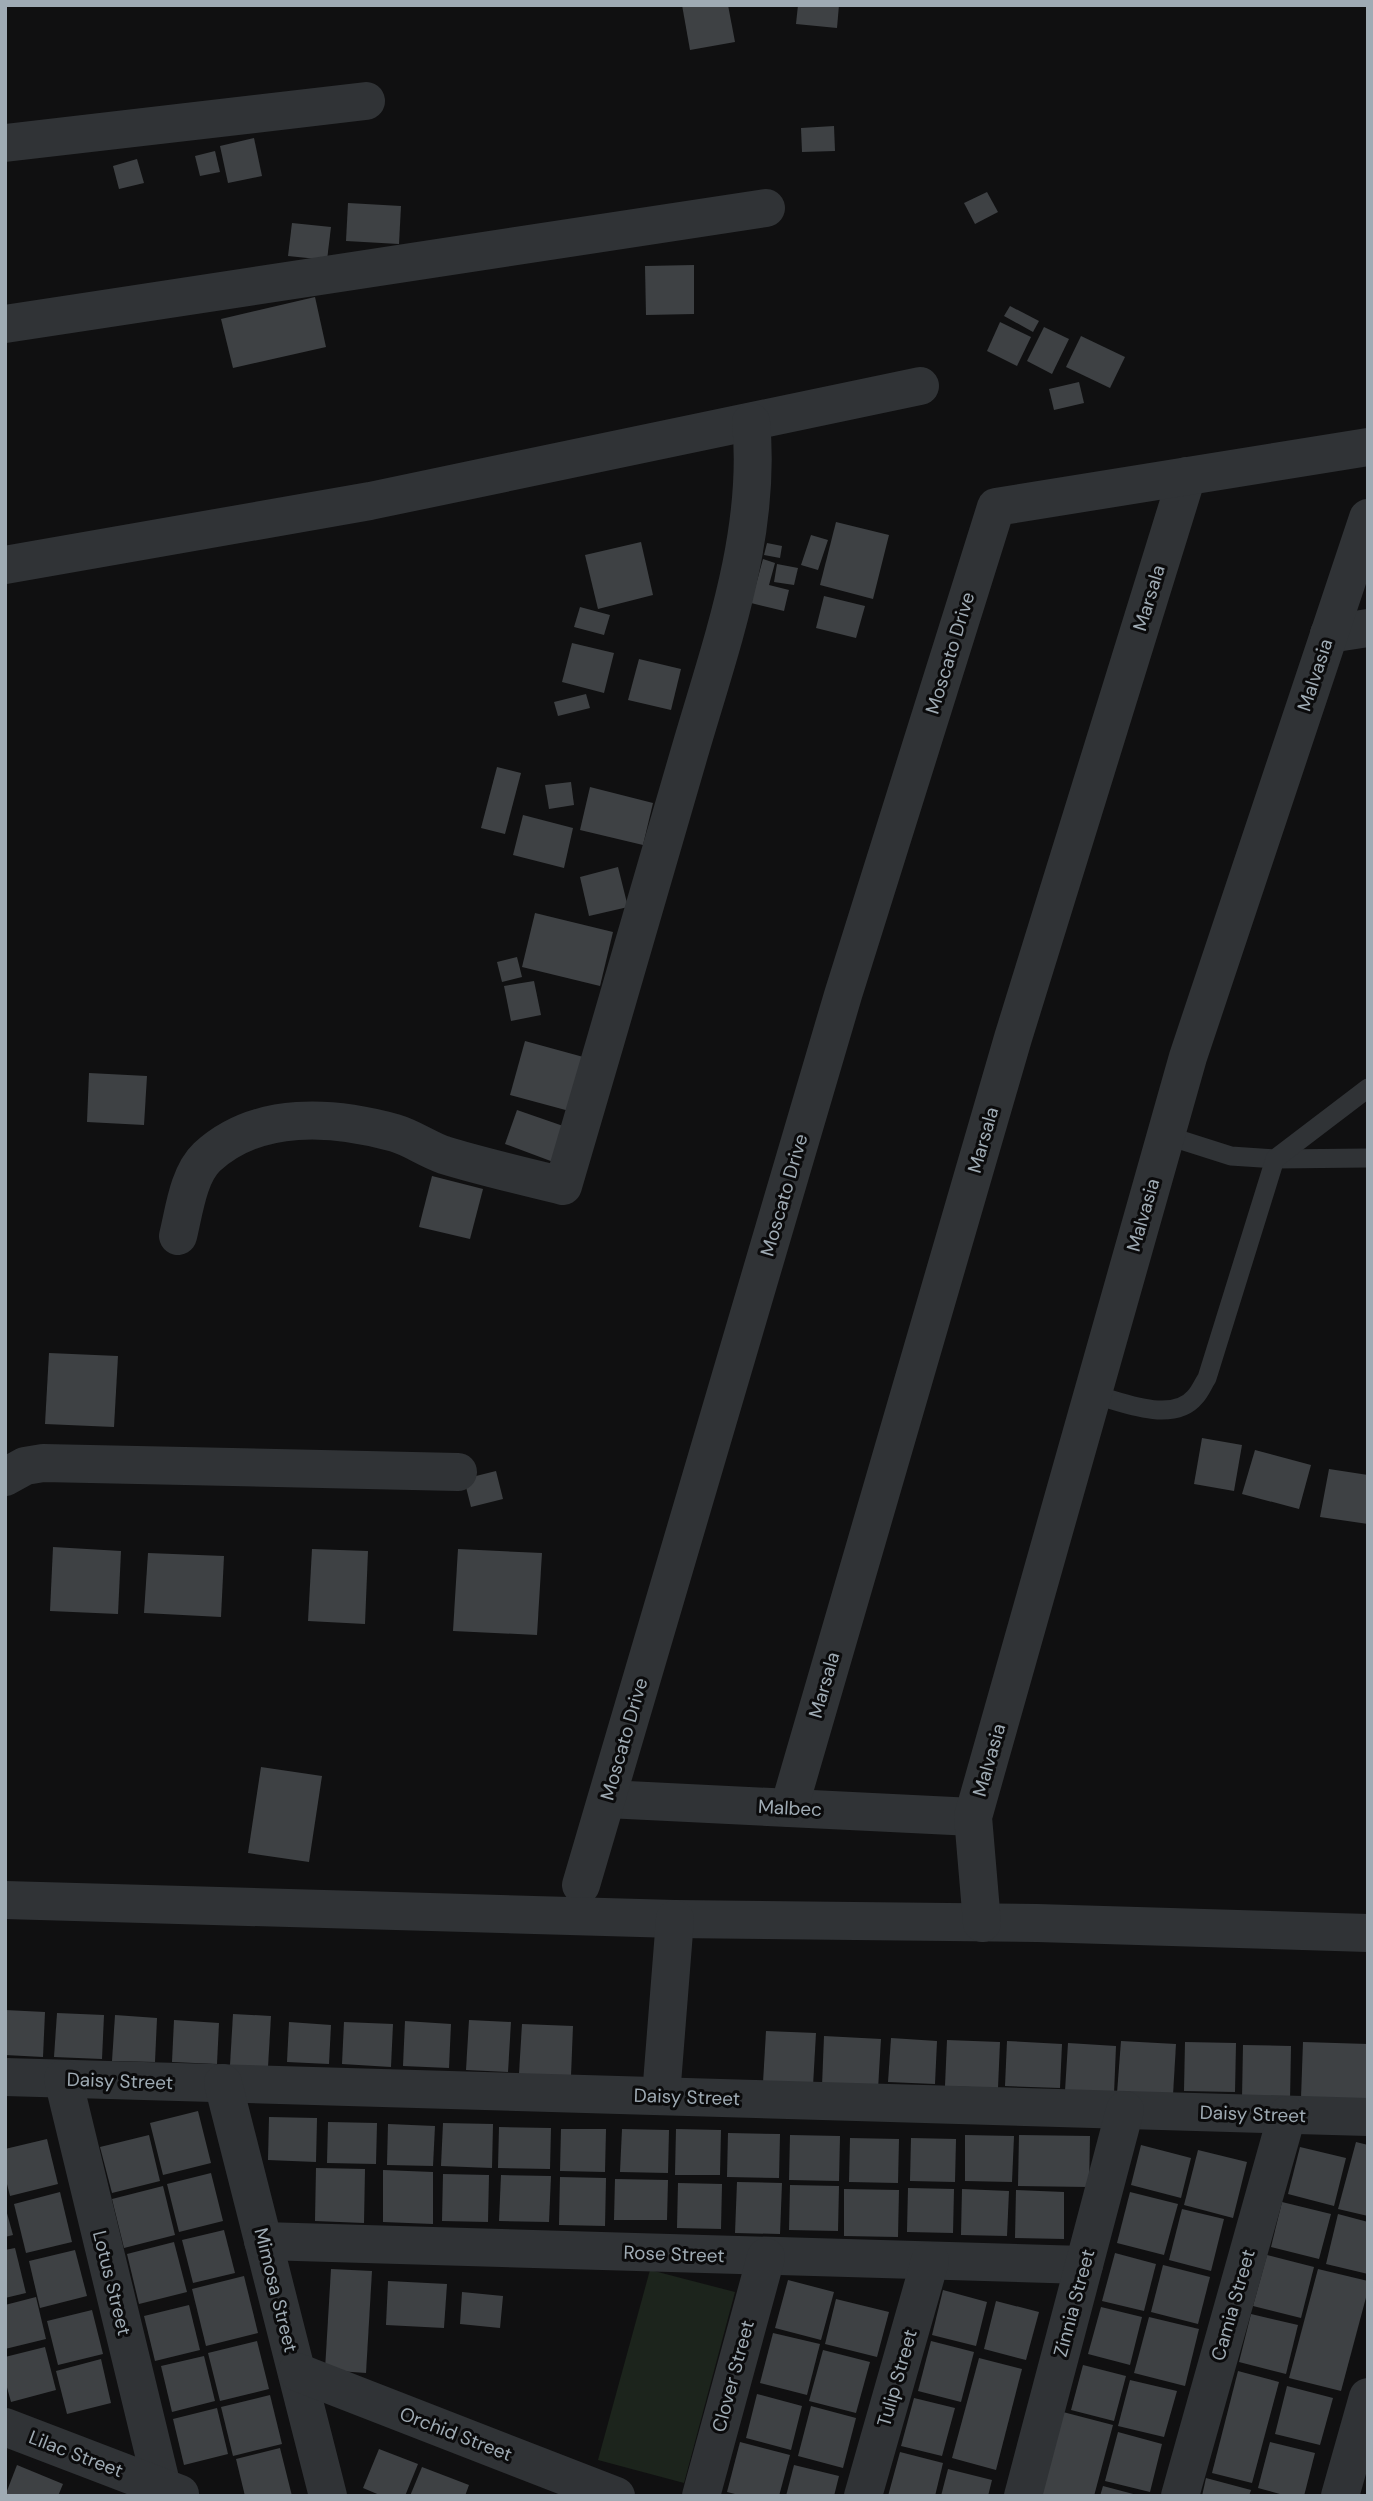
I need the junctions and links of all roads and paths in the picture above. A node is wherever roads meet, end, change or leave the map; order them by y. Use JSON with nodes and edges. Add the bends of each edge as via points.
{"nodes":[{"id":1,"x":366,"y":101,"type":"dead end"},
{"id":2,"x":5,"y":143,"type":"edge"},
{"id":3,"x":766,"y":208,"type":"dead end"},
{"id":4,"x":5,"y":324,"type":"edge"},
{"id":5,"x":920,"y":386,"type":"dead end"},
{"id":6,"x":751,"y":422,"type":"junction"},
{"id":7,"x":1368,"y":447,"type":"edge"},
{"id":8,"x":1187,"y":476,"type":"junction"},
{"id":9,"x":1368,"y":518,"type":"edge"},
{"id":10,"x":5,"y":565,"type":"edge"},
{"id":11,"x":1368,"y":628,"type":"edge"},
{"id":12,"x":1329,"y":634,"type":"junction"},
{"id":13,"x":1368,"y":1088,"type":"edge"},
{"id":14,"x":1165,"y":1135,"type":"junction"},
{"id":15,"x":1368,"y":1158,"type":"edge"},
{"id":16,"x":1275,"y":1159,"type":"junction"},
{"id":17,"x":178,"y":1236,"type":"dead end"},
{"id":18,"x":1093,"y":1394,"type":"junction"},
{"id":19,"x":458,"y":1472,"type":"dead end"},
{"id":20,"x":5,"y":1477,"type":"edge"},
{"id":21,"x":607,"y":1799,"type":"junction"},
{"id":22,"x":789,"y":1808,"type":"junction"},
{"id":23,"x":973,"y":1817,"type":"junction"},
{"id":24,"x":581,"y":1885,"type":"dead end"},
{"id":25,"x":5,"y":1899,"type":"edge"},
{"id":26,"x":675,"y":1919,"type":"junction"},
{"id":27,"x":982,"y":1923,"type":"junction"},
{"id":28,"x":1368,"y":1933,"type":"edge"},
{"id":29,"x":5,"y":2077,"type":"edge"},
{"id":30,"x":63,"y":2079,"type":"junction"},
{"id":31,"x":223,"y":2084,"type":"junction"},
{"id":32,"x":660,"y":2096,"type":"junction"},
{"id":33,"x":1125,"y":2110,"type":"junction"},
{"id":34,"x":1286,"y":2115,"type":"junction"},
{"id":35,"x":1368,"y":2117,"type":"edge"},
{"id":36,"x":263,"y":2241,"type":"junction"},
{"id":37,"x":766,"y":2257,"type":"junction"},
{"id":38,"x":930,"y":2261,"type":"junction"},
{"id":39,"x":1084,"y":2265,"type":"junction"},
{"id":40,"x":297,"y":2372,"type":"junction"},
{"id":41,"x":1368,"y":2398,"type":"edge"},
{"id":42,"x":5,"y":2427,"type":"edge"},
{"id":43,"x":174,"y":2491,"type":"edge"},
{"id":44,"x":328,"y":2496,"type":"edge"},
{"id":45,"x":615,"y":2496,"type":"edge"},
{"id":46,"x":701,"y":2496,"type":"edge"},
{"id":47,"x":863,"y":2496,"type":"edge"},
{"id":48,"x":1023,"y":2496,"type":"edge"},
{"id":49,"x":1180,"y":2496,"type":"edge"},
{"id":50,"x":1340,"y":2496,"type":"edge"}],
"edges":[{"from":1,"to":2,"type":"street"},
{"from":3,"to":4,"type":"street"},
{"from":5,"to":6,"type":"street"},
{"from":6,"to":10,"type":"street","via":[[370,501]]},
{"from":6,"to":17,"type":"street","via":[[754,477],[737,579],[563,1186],[472,1164],[397,1134],[355,1124],[315,1119],[275,1123],[236,1138],[206,1158],[189,1187]]},
{"from":7,"to":8,"type":"street"},
{"from":8,"to":21,"type":"street","name":"Moscato Drive","via":[[996,507],[843,995]]},
{"from":8,"to":22,"type":"street","name":"Marsala","via":[[1013,1038]]},
{"from":9,"to":12,"type":"street","name":"Malvasia"},
{"from":11,"to":12,"type":"street"},
{"from":12,"to":14,"type":"street","name":"Malvasia"},
{"from":13,"to":16,"type":"lane"},
{"from":14,"to":16,"type":"lane","via":[[1231,1156]]},
{"from":14,"to":18,"type":"street","name":"Malvasia"},
{"from":15,"to":16,"type":"lane"},
{"from":16,"to":18,"type":"lane","via":[[1207,1378],[1194,1399],[1171,1410],[1149,1410]]},
{"from":18,"to":23,"type":"street","name":"Malvasia"},
{"from":19,"to":20,"type":"street","via":[[43,1463]]},
{"from":21,"to":22,"type":"street","name":"Malbec"},
{"from":21,"to":24,"type":"street","name":"Moscato Drive"},
{"from":22,"to":23,"type":"street","name":"Malbec"},
{"from":23,"to":27,"type":"street","name":"Malvasia"},
{"from":25,"to":26,"type":"street"},
{"from":26,"to":27,"type":"street"},
{"from":26,"to":32,"type":"street"},
{"from":27,"to":28,"type":"street"},
{"from":29,"to":30,"type":"street","name":"Daisy Street"},
{"from":30,"to":31,"type":"street","name":"Daisy Street"},
{"from":30,"to":43,"type":"street","name":"Lotus Street"},
{"from":31,"to":32,"type":"street","name":"Daisy Street"},
{"from":31,"to":36,"type":"street","name":"Mimosa Street"},
{"from":32,"to":33,"type":"street","name":"Daisy Street"},
{"from":33,"to":34,"type":"street","name":"Daisy Street"},
{"from":33,"to":39,"type":"street","name":"Zinnia Street"},
{"from":34,"to":35,"type":"street","name":"Daisy Street"},
{"from":34,"to":49,"type":"street","name":"Camia Street"},
{"from":36,"to":37,"type":"street","name":"Rose Street"},
{"from":36,"to":40,"type":"street","name":"Mimosa Street"},
{"from":37,"to":38,"type":"street","name":"Rose Street"},
{"from":37,"to":46,"type":"street","name":"Clover Street"},
{"from":38,"to":39,"type":"street","name":"Rose Street"},
{"from":38,"to":47,"type":"street","name":"Tulip Street"},
{"from":39,"to":48,"type":"street","name":"Zinnia Street"},
{"from":40,"to":44,"type":"street","name":"Mimosa Street"},
{"from":40,"to":45,"type":"street","name":"Orchid Street"},
{"from":41,"to":50,"type":"street"},
{"from":42,"to":43,"type":"street","name":"Lilac Street"}]}
